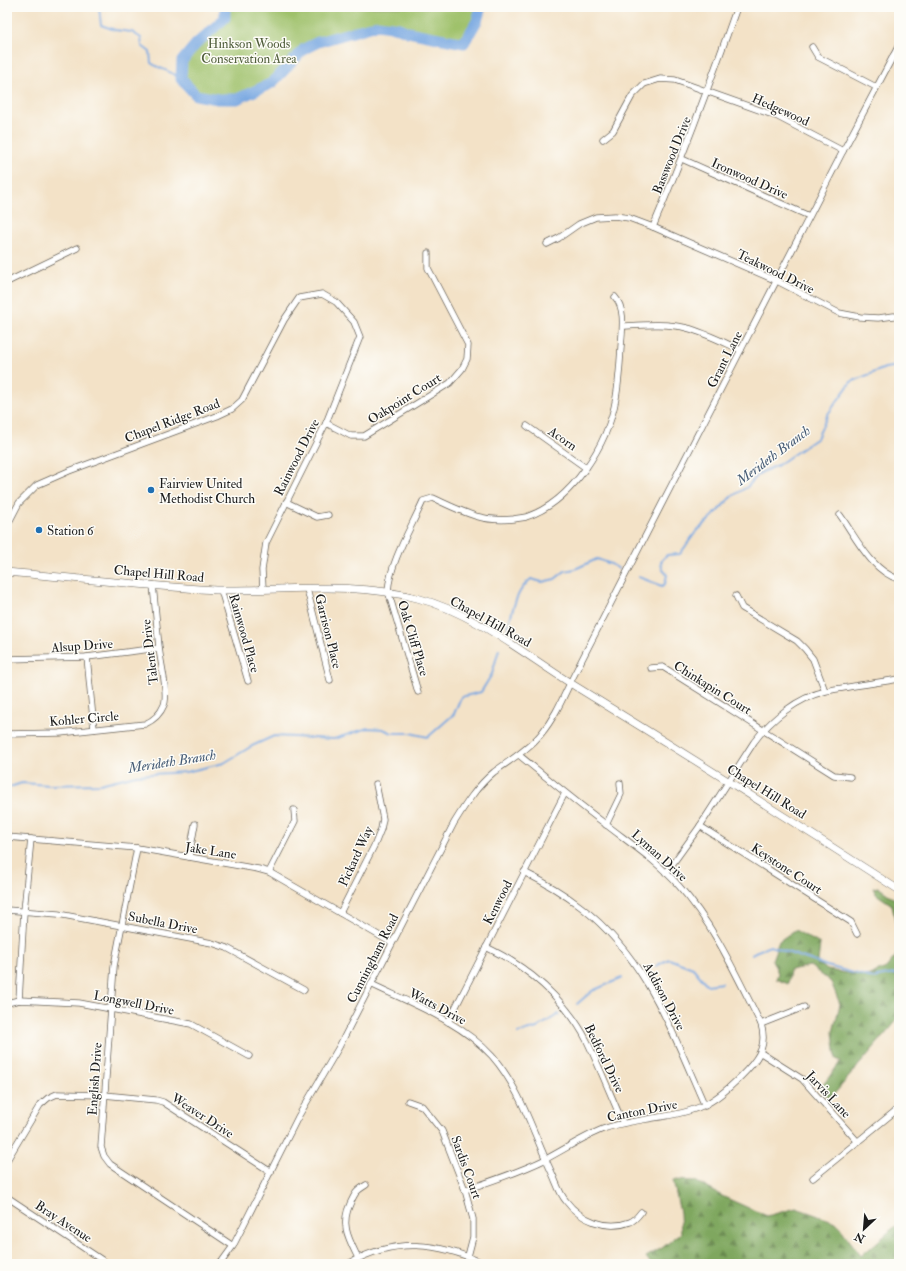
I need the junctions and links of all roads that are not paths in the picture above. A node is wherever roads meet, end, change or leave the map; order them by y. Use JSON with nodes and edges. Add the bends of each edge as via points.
{"nodes":[{"id":1,"x":737,"y":7,"type":"edge"},
{"id":2,"x":899,"y":45,"type":"edge"},
{"id":3,"x":812,"y":47,"type":"dead end"},
{"id":4,"x":893,"y":56,"type":"junction"},
{"id":5,"x":899,"y":60,"type":"edge"},
{"id":6,"x":876,"y":87,"type":"junction"},
{"id":7,"x":708,"y":91,"type":"junction"},
{"id":8,"x":603,"y":139,"type":"dead end"},
{"id":9,"x":843,"y":151,"type":"junction"},
{"id":10,"x":682,"y":160,"type":"junction"},
{"id":11,"x":810,"y":216,"type":"junction"},
{"id":12,"x":653,"y":227,"type":"junction"},
{"id":13,"x":547,"y":244,"type":"dead end"},
{"id":14,"x":77,"y":248,"type":"dead end"},
{"id":15,"x":428,"y":254,"type":"dead end"},
{"id":16,"x":777,"y":281,"type":"junction"},
{"id":17,"x":7,"y":282,"type":"edge"},
{"id":18,"x":615,"y":297,"type":"dead end"},
{"id":19,"x":894,"y":316,"type":"dead end"},
{"id":20,"x":622,"y":326,"type":"junction"},
{"id":21,"x":360,"y":337,"type":"joint"},
{"id":22,"x":741,"y":350,"type":"junction"},
{"id":23,"x":326,"y":423,"type":"junction"},
{"id":24,"x":527,"y":426,"type":"dead end"},
{"id":25,"x":586,"y":468,"type":"junction"},
{"id":26,"x":286,"y":502,"type":"junction"},
{"id":27,"x":328,"y":515,"type":"dead end"},
{"id":28,"x":840,"y":515,"type":"dead end"},
{"id":29,"x":7,"y":526,"type":"edge"},
{"id":30,"x":7,"y":572,"type":"edge"},
{"id":31,"x":899,"y":578,"type":"edge"},
{"id":32,"x":153,"y":585,"type":"junction"},
{"id":33,"x":263,"y":589,"type":"junction"},
{"id":34,"x":307,"y":589,"type":"junction"},
{"id":35,"x":221,"y":590,"type":"junction"},
{"id":36,"x":388,"y":591,"type":"junction"},
{"id":37,"x":736,"y":596,"type":"dead end"},
{"id":38,"x":159,"y":648,"type":"junction"},
{"id":39,"x":87,"y":657,"type":"junction"},
{"id":40,"x":7,"y":659,"type":"edge"},
{"id":41,"x":651,"y":668,"type":"dead end"},
{"id":42,"x":899,"y":679,"type":"edge"},
{"id":43,"x":330,"y":680,"type":"dead end"},
{"id":44,"x":248,"y":681,"type":"dead end"},
{"id":45,"x":570,"y":683,"type":"junction"},
{"id":46,"x":825,"y":691,"type":"junction"},
{"id":47,"x":418,"y":692,"type":"dead end"},
{"id":48,"x":160,"y":714,"type":"joint"},
{"id":49,"x":94,"y":729,"type":"junction"},
{"id":50,"x":762,"y":731,"type":"junction"},
{"id":51,"x":7,"y":734,"type":"edge"},
{"id":52,"x":519,"y":755,"type":"junction"},
{"id":53,"x":850,"y":777,"type":"dead end"},
{"id":54,"x":729,"y":781,"type":"junction"},
{"id":55,"x":376,"y":784,"type":"dead end"},
{"id":56,"x":620,"y":784,"type":"dead end"},
{"id":57,"x":565,"y":792,"type":"junction"},
{"id":58,"x":294,"y":810,"type":"dead end"},
{"id":59,"x":195,"y":824,"type":"dead end"},
{"id":60,"x":606,"y":824,"type":"junction"},
{"id":61,"x":700,"y":826,"type":"junction"},
{"id":62,"x":7,"y":837,"type":"edge"},
{"id":63,"x":32,"y":839,"type":"junction"},
{"id":64,"x":136,"y":848,"type":"junction"},
{"id":65,"x":189,"y":857,"type":"junction"},
{"id":66,"x":269,"y":872,"type":"junction"},
{"id":67,"x":524,"y":872,"type":"junction"},
{"id":68,"x":666,"y":873,"type":"junction"},
{"id":69,"x":899,"y":890,"type":"edge"},
{"id":70,"x":7,"y":910,"type":"edge"},
{"id":71,"x":24,"y":911,"type":"junction"},
{"id":72,"x":340,"y":913,"type":"junction"},
{"id":73,"x":122,"y":926,"type":"junction"},
{"id":74,"x":857,"y":934,"type":"dead end"},
{"id":75,"x":392,"y":943,"type":"junction"},
{"id":76,"x":486,"y":947,"type":"junction"},
{"id":77,"x":371,"y":984,"type":"junction"},
{"id":78,"x":304,"y":990,"type":"dead end"},
{"id":79,"x":19,"y":1000,"type":"junction"},
{"id":80,"x":7,"y":1003,"type":"edge"},
{"id":81,"x":804,"y":1007,"type":"dead end"},
{"id":82,"x":110,"y":1009,"type":"junction"},
{"id":83,"x":448,"y":1022,"type":"junction"},
{"id":84,"x":761,"y":1024,"type":"junction"},
{"id":85,"x":761,"y":1053,"type":"junction"},
{"id":86,"x":250,"y":1056,"type":"dead end"},
{"id":87,"x":104,"y":1095,"type":"junction"},
{"id":88,"x":408,"y":1101,"type":"dead end"},
{"id":89,"x":705,"y":1106,"type":"junction"},
{"id":90,"x":899,"y":1108,"type":"edge"},
{"id":91,"x":623,"y":1123,"type":"junction"},
{"id":92,"x":858,"y":1142,"type":"junction"},
{"id":93,"x":545,"y":1159,"type":"junction"},
{"id":94,"x":7,"y":1160,"type":"edge"},
{"id":95,"x":271,"y":1172,"type":"junction"},
{"id":96,"x":813,"y":1178,"type":"dead end"},
{"id":97,"x":366,"y":1185,"type":"dead end"},
{"id":98,"x":465,"y":1190,"type":"junction"},
{"id":99,"x":7,"y":1197,"type":"edge"},
{"id":100,"x":641,"y":1212,"type":"dead end"},
{"id":101,"x":233,"y":1246,"type":"junction"},
{"id":102,"x":468,"y":1256,"type":"junction"},
{"id":103,"x":358,"y":1258,"type":"junction"},
{"id":104,"x":108,"y":1264,"type":"edge"},
{"id":105,"x":220,"y":1264,"type":"edge"},
{"id":106,"x":348,"y":1264,"type":"edge"},
{"id":107,"x":486,"y":1264,"type":"edge"}],
"edges":[{"from":1,"to":7,"type":"street","name":"Basswood Drive"},
{"from":2,"to":4,"type":"street","name":"Grant Lane"},
{"from":3,"to":6,"type":"street","via":[[818,57]]},
{"from":4,"to":5,"type":"street"},
{"from":4,"to":6,"type":"street","name":"Grant Lane"},
{"from":6,"to":9,"type":"street","name":"Grant Lane"},
{"from":7,"to":8,"type":"street","name":"Hedgewood","via":[[675,80],[660,79],[644,84],[632,96],[613,131]]},
{"from":7,"to":9,"type":"street","name":"Hedgewood","via":[[776,116]]},
{"from":7,"to":10,"type":"street","name":"Basswood Drive"},
{"from":9,"to":11,"type":"street","name":"Grant Lane"},
{"from":10,"to":11,"type":"street","name":"Ironwood Drive"},
{"from":10,"to":12,"type":"street","name":"Basswood Drive"},
{"from":11,"to":16,"type":"street","name":"Grant Lane"},
{"from":12,"to":13,"type":"street","name":"Teakwood Drive","via":[[629,218],[596,217],[579,224]]},
{"from":12,"to":16,"type":"street","name":"Teakwood Drive"},
{"from":14,"to":17,"type":"street"},
{"from":15,"to":23,"type":"street","name":"Oakpoint Court","via":[[428,268],[468,345],[467,359],[462,369],[450,383],[364,436],[351,436]]},
{"from":16,"to":19,"type":"street","name":"Teakwood Drive","via":[[839,313],[878,318]]},
{"from":16,"to":22,"type":"street","name":"Grant Lane"},
{"from":18,"to":20,"type":"street","via":[[620,303]]},
{"from":20,"to":22,"type":"street","via":[[686,328],[710,335]]},
{"from":20,"to":25,"type":"street","via":[[616,400],[597,451]]},
{"from":21,"to":23,"type":"street","name":"Rainwood Drive"},
{"from":21,"to":29,"type":"street","name":"Chapel Ridge Road","via":[[354,322],[336,302],[322,294],[298,298],[242,400],[232,409],[37,485],[19,503]]},
{"from":22,"to":45,"type":"street","name":"Grant Lane"},
{"from":23,"to":26,"type":"street","name":"Rainwood Drive"},
{"from":24,"to":25,"type":"street","name":"Acorn"},
{"from":25,"to":36,"type":"street","via":[[558,499],[525,517],[499,520],[471,515],[433,498],[423,501],[394,564]]},
{"from":26,"to":27,"type":"street","via":[[317,517]]},
{"from":26,"to":33,"type":"street","name":"Rainwood Drive","via":[[266,543],[262,570]]},
{"from":28,"to":31,"type":"street","via":[[882,571]]},
{"from":30,"to":32,"type":"street","name":"Chapel Hill Road"},
{"from":32,"to":35,"type":"street","name":"Chapel Hill Road"},
{"from":32,"to":38,"type":"street","name":"Talent Drive"},
{"from":33,"to":34,"type":"street","name":"Chapel Hill Road"},
{"from":33,"to":35,"type":"street","name":"Chapel Hill Road"},
{"from":34,"to":36,"type":"street","name":"Chapel Hill Road","via":[[357,588]]},
{"from":34,"to":43,"type":"street","name":"Garrison Place"},
{"from":35,"to":44,"type":"street","name":"Rainwood Place"},
{"from":36,"to":45,"type":"street","name":"Chapel Hill Road","via":[[420,598],[458,614],[509,643]]},
{"from":36,"to":47,"type":"street","name":"Oak Cliff Place"},
{"from":37,"to":46,"type":"street","via":[[742,608],[806,649],[813,659]]},
{"from":38,"to":39,"type":"street","name":"Alsup Drive"},
{"from":38,"to":48,"type":"street","name":"Talent Drive","via":[[165,694],[165,704]]},
{"from":39,"to":40,"type":"street","name":"Alsup Drive"},
{"from":39,"to":49,"type":"street"},
{"from":41,"to":50,"type":"street","name":"Chinkapin Court","via":[[663,668]]},
{"from":42,"to":46,"type":"street"},
{"from":45,"to":52,"type":"street","name":"Cunningham Road","via":[[555,715],[541,735]]},
{"from":45,"to":54,"type":"street","name":"Chapel Hill Road"},
{"from":46,"to":50,"type":"street","via":[[783,712]]},
{"from":48,"to":49,"type":"street","name":"Kohler Circle","via":[[145,724]]},
{"from":49,"to":51,"type":"street","name":"Kohler Circle"},
{"from":50,"to":53,"type":"street","name":"Chinkapin Court","via":[[834,775]]},
{"from":50,"to":54,"type":"street"},
{"from":52,"to":57,"type":"street","name":"Lyman Drive"},
{"from":52,"to":75,"type":"street","name":"Cunningham Road","via":[[492,773],[468,799]]},
{"from":54,"to":61,"type":"street"},
{"from":54,"to":69,"type":"street","name":"Chapel Hill Road"},
{"from":55,"to":72,"type":"street","name":"Pickard Way","via":[[382,819],[381,830]]},
{"from":56,"to":60,"type":"street","via":[[621,794]]},
{"from":57,"to":60,"type":"street","name":"Lyman Drive"},
{"from":57,"to":67,"type":"street","name":"Kenwood"},
{"from":58,"to":66,"type":"street","via":[[295,821]]},
{"from":59,"to":65,"type":"street"},
{"from":60,"to":68,"type":"street","name":"Lyman Drive","via":[[640,849]]},
{"from":61,"to":68,"type":"street"},
{"from":61,"to":74,"type":"street","name":"Keystone Court","via":[[851,922]]},
{"from":62,"to":63,"type":"street","name":"Jake Lane"},
{"from":63,"to":64,"type":"street","name":"Jake Lane"},
{"from":63,"to":71,"type":"street"},
{"from":64,"to":65,"type":"street","name":"Jake Lane"},
{"from":64,"to":73,"type":"street","name":"English Drive"},
{"from":65,"to":66,"type":"street","name":"Jake Lane"},
{"from":66,"to":72,"type":"street","name":"Jake Lane"},
{"from":67,"to":76,"type":"street","name":"Kenwood"},
{"from":67,"to":89,"type":"street","name":"Addison Drive","via":[[582,907],[626,950],[659,1002]]},
{"from":68,"to":84,"type":"street","name":"Lyman Drive","via":[[680,887],[720,945]]},
{"from":70,"to":71,"type":"street","name":"Subella Drive"},
{"from":71,"to":73,"type":"street","name":"Subella Drive","via":[[58,914]]},
{"from":71,"to":79,"type":"street"},
{"from":72,"to":75,"type":"street","name":"Jake Lane"},
{"from":73,"to":78,"type":"street","name":"Subella Drive","via":[[227,948]]},
{"from":73,"to":82,"type":"street","name":"English Drive","via":[[114,966]]},
{"from":75,"to":77,"type":"street","name":"Cunningham Road"},
{"from":76,"to":83,"type":"street","name":"Kenwood"},
{"from":76,"to":91,"type":"street","name":"Bedford Drive","via":[[532,975],[551,992],[574,1020],[587,1040]]},
{"from":77,"to":83,"type":"street","name":"Watts Drive"},
{"from":77,"to":95,"type":"street","name":"Cunningham Road"},
{"from":79,"to":80,"type":"street","name":"Longwell Drive"},
{"from":79,"to":82,"type":"street","name":"Longwell Drive","via":[[79,1003]]},
{"from":81,"to":84,"type":"street"},
{"from":82,"to":86,"type":"street","name":"Longwell Drive","via":[[191,1024]]},
{"from":82,"to":87,"type":"street","name":"English Drive"},
{"from":83,"to":93,"type":"street","name":"Watts Drive","via":[[464,1031],[480,1045],[506,1074]]},
{"from":84,"to":85,"type":"street","via":[[764,1038]]},
{"from":85,"to":89,"type":"street","name":"Canton Drive","via":[[732,1087]]},
{"from":85,"to":92,"type":"street","name":"Jarvis Lane","via":[[802,1079]]},
{"from":87,"to":94,"type":"street","name":"Weaver Drive","via":[[57,1094],[48,1098],[40,1105]]},
{"from":87,"to":95,"type":"street","name":"Weaver Drive","via":[[163,1102]]},
{"from":87,"to":101,"type":"street","name":"English Drive","via":[[101,1147],[110,1164]]},
{"from":88,"to":98,"type":"street","name":"Sardis Court","via":[[422,1106],[442,1131]]},
{"from":89,"to":91,"type":"street","name":"Canton Drive","via":[[673,1116]]},
{"from":90,"to":92,"type":"street"},
{"from":91,"to":93,"type":"street","name":"Canton Drive","via":[[602,1129]]},
{"from":92,"to":96,"type":"street"},
{"from":93,"to":98,"type":"street","name":"Canton Drive"},
{"from":93,"to":100,"type":"street","name":"Watts Drive","via":[[564,1200],[586,1219],[612,1225],[631,1222]]},
{"from":95,"to":101,"type":"street","name":"Cunningham Road"},
{"from":97,"to":103,"type":"street","via":[[356,1191],[346,1212],[345,1224]]},
{"from":98,"to":102,"type":"street","name":"Sardis Court","via":[[473,1219],[473,1237]]},
{"from":99,"to":104,"type":"street","name":"Bray Avenue"},
{"from":101,"to":105,"type":"street","name":"Cunningham Road"},
{"from":102,"to":103,"type":"street","via":[[435,1247],[407,1245],[379,1250]]},
{"from":102,"to":107,"type":"street"},
{"from":103,"to":106,"type":"street"}]}
